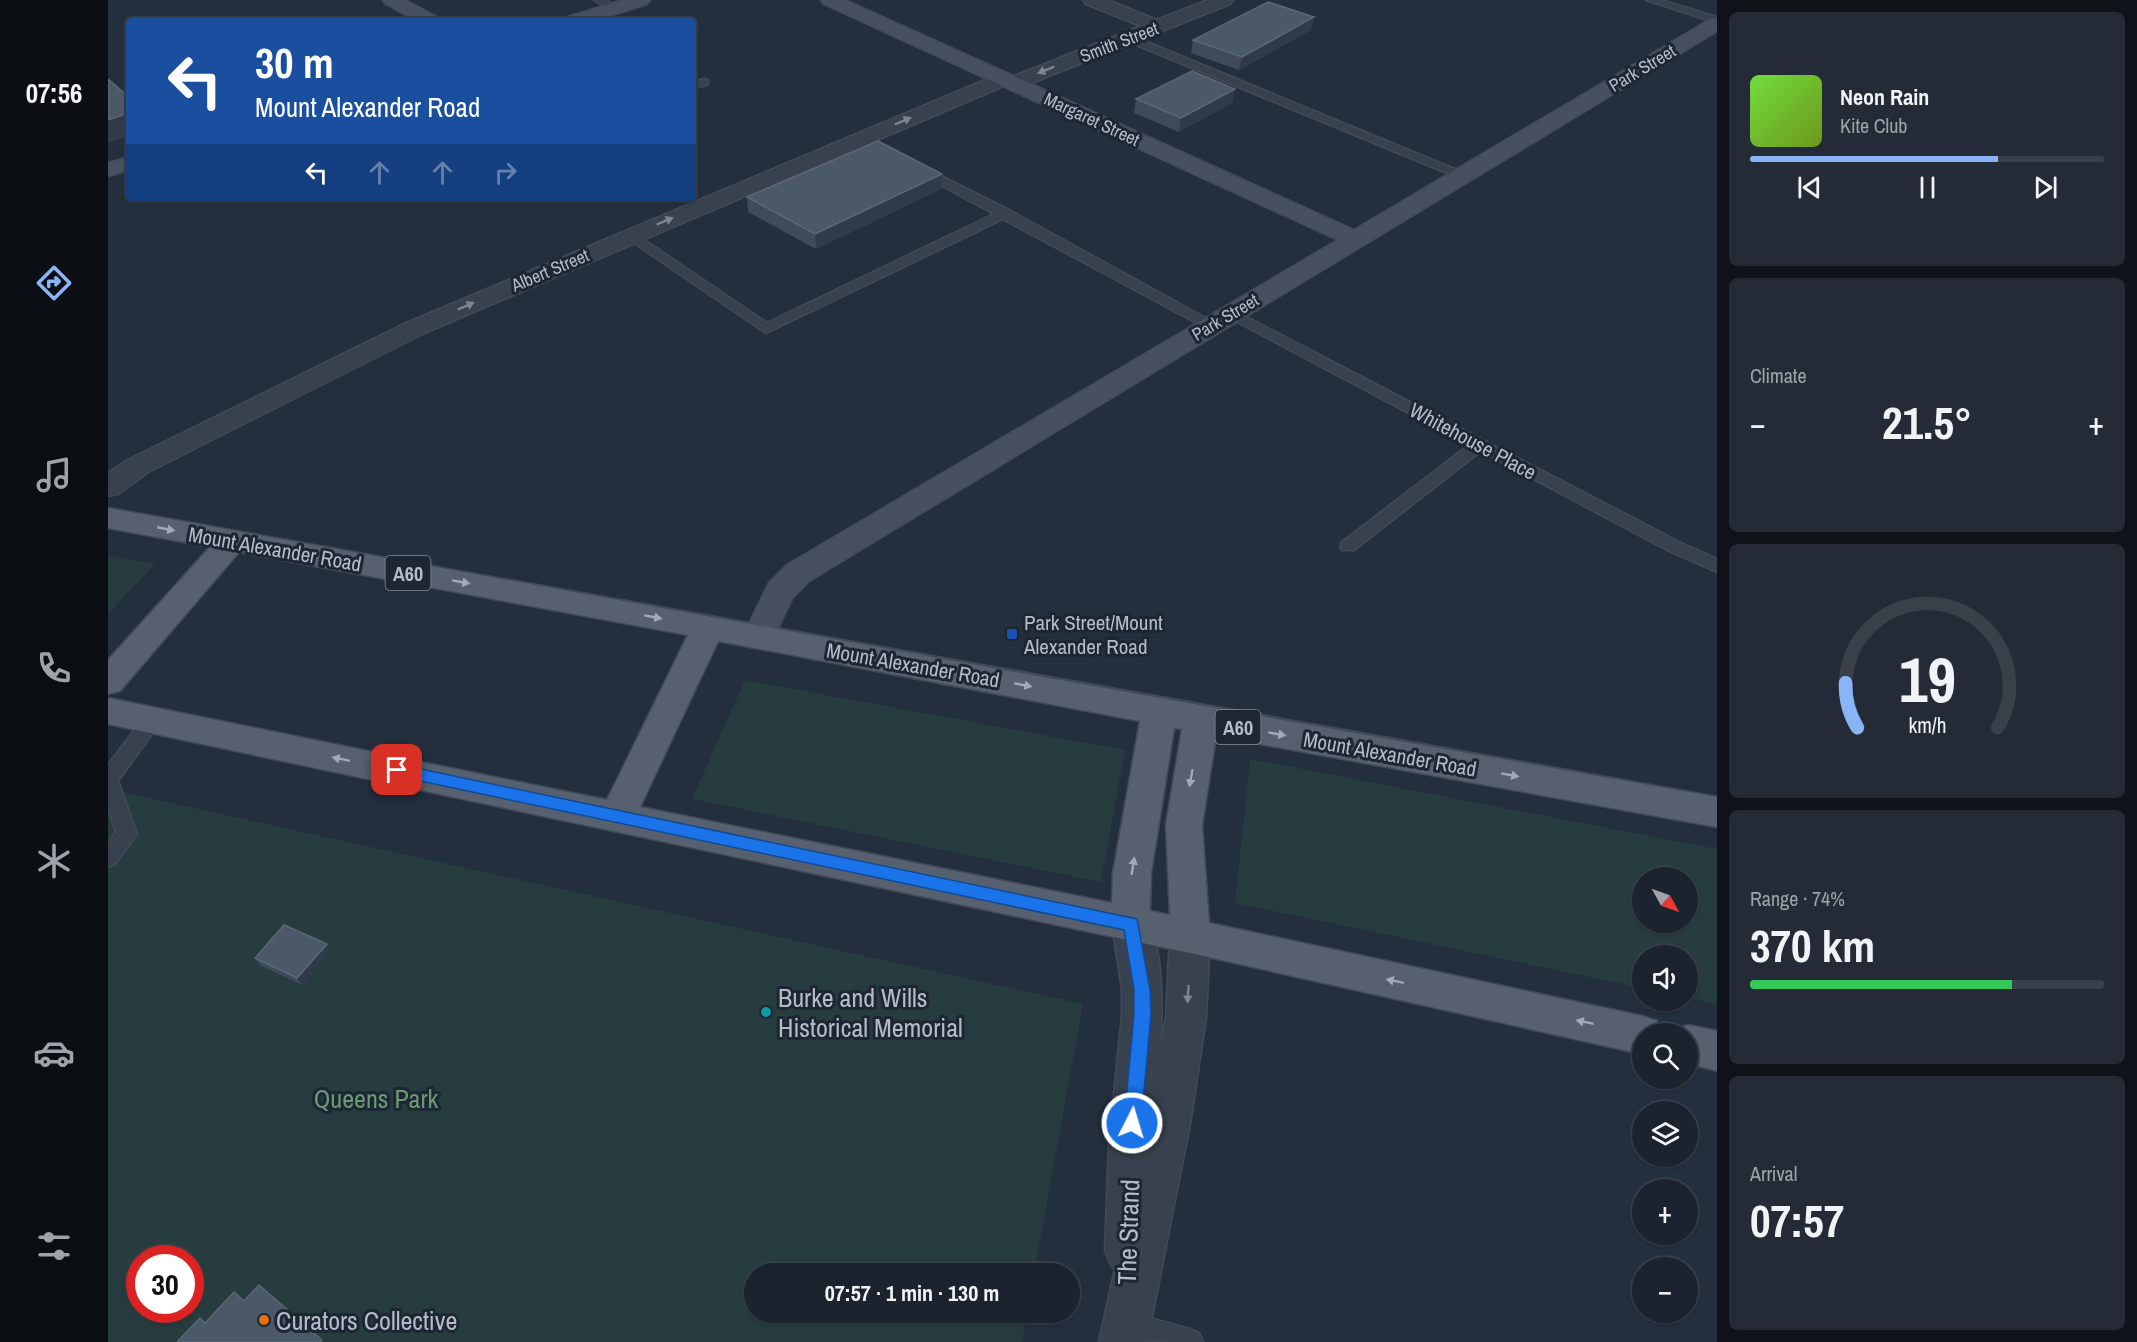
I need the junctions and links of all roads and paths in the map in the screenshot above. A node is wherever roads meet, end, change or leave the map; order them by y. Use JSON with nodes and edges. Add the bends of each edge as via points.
{"nodes":[{"id":1,"x":392,"y":0,"type":"edge"},
{"id":2,"x":641,"y":0,"type":"edge"},
{"id":3,"x":830,"y":0,"type":"edge"},
{"id":4,"x":1092,"y":0,"type":"edge"},
{"id":5,"x":1224,"y":0,"type":"edge"},
{"id":6,"x":1651,"y":0,"type":"edge"},
{"id":7,"x":607,"y":4,"type":"edge"},
{"id":8,"x":425,"y":18,"type":"edge"},
{"id":9,"x":580,"y":18,"type":"edge"},
{"id":10,"x":1717,"y":22,"type":"edge"},
{"id":11,"x":1159,"y":27,"type":"junction"},
{"id":12,"x":1126,"y":37,"type":"junction"},
{"id":13,"x":1009,"y":81,"type":"junction"},
{"id":14,"x":906,"y":161,"type":"edge"},
{"id":15,"x":126,"y":165,"type":"edge"},
{"id":16,"x":108,"y":170,"type":"edge"},
{"id":17,"x":1463,"y":175,"type":"junction"},
{"id":18,"x":1005,"y":213,"type":"junction"},
{"id":19,"x":630,"y":236,"type":"junction"},
{"id":20,"x":1355,"y":239,"type":"junction"},
{"id":21,"x":1221,"y":319,"type":"junction"},
{"id":22,"x":1480,"y":444,"type":"junction"},
{"id":23,"x":108,"y":487,"type":"edge"},
{"id":24,"x":108,"y":518,"type":"edge"},
{"id":25,"x":232,"y":541,"type":"junction"},
{"id":26,"x":1348,"y":546,"type":"dead end"},
{"id":27,"x":1717,"y":566,"type":"edge"},
{"id":28,"x":708,"y":627,"type":"junction"},
{"id":29,"x":759,"y":636,"type":"junction"},
{"id":30,"x":108,"y":682,"type":"edge"},
{"id":31,"x":108,"y":711,"type":"edge"},
{"id":32,"x":1159,"y":712,"type":"junction"},
{"id":33,"x":153,"y":720,"type":"junction"},
{"id":34,"x":1201,"y":720,"type":"junction"},
{"id":35,"x":108,"y":780,"type":"edge"},
{"id":36,"x":1717,"y":812,"type":"edge"},
{"id":37,"x":618,"y":815,"type":"junction"},
{"id":38,"x":108,"y":858,"type":"edge"},
{"id":39,"x":1131,"y":924,"type":"junction"},
{"id":40,"x":1190,"y":936,"type":"junction"},
{"id":41,"x":1632,"y":1033,"type":"edge"},
{"id":42,"x":1698,"y":1046,"type":"edge"},
{"id":43,"x":1717,"y":1051,"type":"edge"},
{"id":44,"x":1124,"y":1333,"type":"edge"},
{"id":45,"x":1190,"y":1342,"type":"edge"}],
"edges":[{"from":1,"to":8,"type":"street"},
{"from":2,"to":7,"type":"street"},
{"from":3,"to":13,"type":"street","name":"Margaret Street"},
{"from":4,"to":11,"type":"street"},
{"from":5,"to":11,"type":"street","name":"Smith Street"},
{"from":6,"to":10,"type":"lane"},
{"from":7,"to":9,"type":"street"},
{"from":10,"to":17,"type":"street","name":"Park Street"},
{"from":11,"to":12,"type":"street","name":"Smith Street"},
{"from":12,"to":13,"type":"street","name":"Smith Street","one_way":true},
{"from":12,"to":17,"type":"lane"},
{"from":19,"to":13,"type":"street","name":"Albert Street","one_way":true,"via":[[869,142]]},
{"from":13,"to":20,"type":"street","name":"Margaret Street"},
{"from":14,"to":18,"type":"lane","name":"Whitehouse Place"},
{"from":15,"to":16,"type":"street"},
{"from":17,"to":20,"type":"street","name":"Park Street"},
{"from":18,"to":19,"type":"lane","via":[[766,329]]},
{"from":18,"to":21,"type":"lane","name":"Whitehouse Place"},
{"from":23,"to":19,"type":"street","name":"Albert Street","one_way":true,"via":[[138,466],[413,329]]},
{"from":20,"to":21,"type":"street","name":"Park Street"},
{"from":21,"to":22,"type":"lane","name":"Whitehouse Place"},
{"from":21,"to":29,"type":"street","name":"Park Street","via":[[798,573],[780,591]]},
{"from":22,"to":26,"type":"lane"},
{"from":22,"to":27,"type":"lane","name":"Whitehouse Place"},
{"from":24,"to":25,"type":"main road","name":"Mount Alexander Road","number":"A60","one_way":true},
{"from":25,"to":28,"type":"main road","name":"Mount Alexander Road","number":"A60","one_way":true},
{"from":25,"to":30,"type":"main road"},
{"from":28,"to":29,"type":"main road","name":"Mount Alexander Road","number":"A60"},
{"from":28,"to":37,"type":"main road"},
{"from":29,"to":32,"type":"main road","name":"Mount Alexander Road","number":"A60","one_way":true},
{"from":31,"to":33,"type":"main road"},
{"from":32,"to":34,"type":"main road","name":"Mount Alexander Road","number":"A60"},
{"from":39,"to":32,"type":"main road","one_way":true,"via":[[1132,873]]},
{"from":33,"to":35,"type":"lane"},
{"from":37,"to":33,"type":"main road","one_way":true},
{"from":34,"to":36,"type":"main road","name":"Mount Alexander Road","number":"A60","one_way":true},
{"from":34,"to":40,"type":"main road","one_way":true,"via":[[1184,825]]},
{"from":35,"to":38,"type":"lane","via":[[127,834]]},
{"from":37,"to":39,"type":"main road"},
{"from":39,"to":40,"type":"main road"},
{"from":39,"to":44,"type":"street","name":"The Strand","via":[[1142,989],[1142,1015],[1131,1145]]},
{"from":41,"to":40,"type":"main road","one_way":true},
{"from":40,"to":44,"type":"street","name":"The Strand","one_way":true,"via":[[1186,1017]]},
{"from":42,"to":43,"type":"main road"},
{"from":44,"to":45,"type":"lane"}]}
